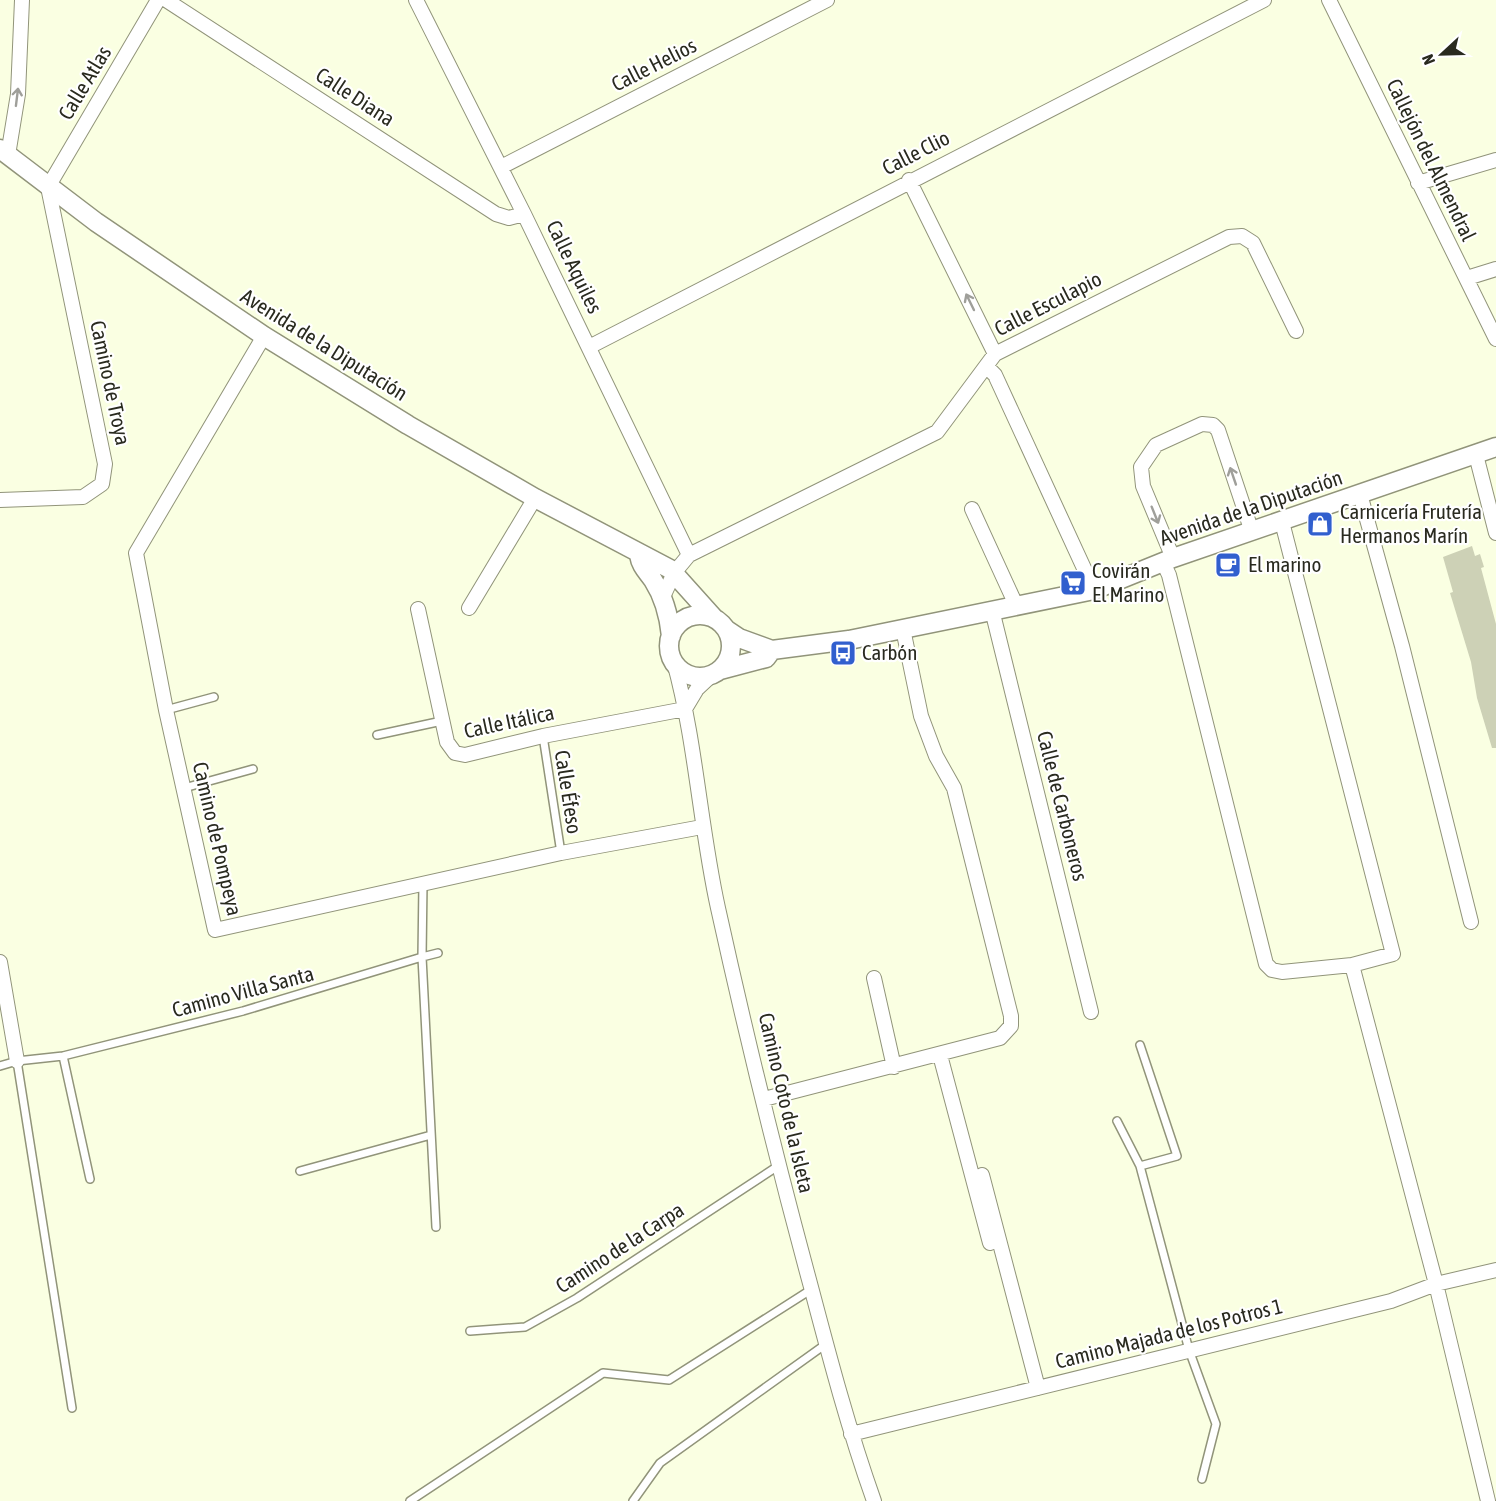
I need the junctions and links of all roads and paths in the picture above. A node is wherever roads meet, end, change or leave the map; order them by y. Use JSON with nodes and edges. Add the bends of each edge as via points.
{"nodes":[{"id":1,"x":22,"y":0,"type":"edge"},
{"id":2,"x":158,"y":0,"type":"edge"},
{"id":3,"x":166,"y":0,"type":"edge"},
{"id":4,"x":416,"y":0,"type":"edge"},
{"id":5,"x":827,"y":0,"type":"edge"},
{"id":6,"x":1264,"y":0,"type":"edge"},
{"id":7,"x":1329,"y":0,"type":"edge"},
{"id":8,"x":4,"y":152,"type":"edge"},
{"id":9,"x":1496,"y":160,"type":"edge"},
{"id":10,"x":501,"y":167,"type":"junction"},
{"id":11,"x":909,"y":180,"type":"junction"},
{"id":12,"x":1418,"y":183,"type":"junction"},
{"id":13,"x":48,"y":187,"type":"junction"},
{"id":14,"x":524,"y":214,"type":"junction"},
{"id":15,"x":1496,"y":269,"type":"edge"},
{"id":16,"x":1467,"y":278,"type":"junction"},
{"id":17,"x":1296,"y":331,"type":"dead end"},
{"id":18,"x":264,"y":336,"type":"junction"},
{"id":19,"x":1496,"y":339,"type":"edge"},
{"id":20,"x":589,"y":347,"type":"junction"},
{"id":21,"x":995,"y":354,"type":"junction"},
{"id":22,"x":986,"y":366,"type":"junction"},
{"id":23,"x":1496,"y":447,"type":"edge"},
{"id":24,"x":1476,"y":454,"type":"junction"},
{"id":25,"x":1359,"y":494,"type":"junction"},
{"id":26,"x":535,"y":498,"type":"junction"},
{"id":27,"x":0,"y":500,"type":"edge"},
{"id":28,"x":972,"y":509,"type":"dead end"},
{"id":29,"x":1282,"y":522,"type":"junction"},
{"id":30,"x":1252,"y":532,"type":"junction"},
{"id":31,"x":1496,"y":533,"type":"edge"},
{"id":32,"x":639,"y":555,"type":"junction"},
{"id":33,"x":689,"y":555,"type":"junction"},
{"id":34,"x":1168,"y":560,"type":"junction"},
{"id":35,"x":674,"y":573,"type":"junction"},
{"id":36,"x":1094,"y":590,"type":"junction"},
{"id":37,"x":662,"y":598,"type":"junction"},
{"id":38,"x":1016,"y":605,"type":"junction"},
{"id":39,"x":469,"y":608,"type":"dead end"},
{"id":40,"x":418,"y":609,"type":"dead end"},
{"id":41,"x":992,"y":610,"type":"junction"},
{"id":42,"x":721,"y":624,"type":"junction"},
{"id":43,"x":903,"y":629,"type":"junction"},
{"id":44,"x":671,"y":636,"type":"junction"},
{"id":45,"x":772,"y":650,"type":"junction"},
{"id":46,"x":674,"y":662,"type":"junction"},
{"id":47,"x":716,"y":672,"type":"junction"},
{"id":48,"x":214,"y":697,"type":"dead end"},
{"id":49,"x":685,"y":709,"type":"junction"},
{"id":50,"x":166,"y":710,"type":"junction"},
{"id":51,"x":443,"y":721,"type":"junction"},
{"id":52,"x":377,"y":735,"type":"dead end"},
{"id":53,"x":543,"y":736,"type":"junction"},
{"id":54,"x":253,"y":769,"type":"dead end"},
{"id":55,"x":184,"y":788,"type":"junction"},
{"id":56,"x":702,"y":827,"type":"junction"},
{"id":57,"x":561,"y":852,"type":"junction"},
{"id":58,"x":423,"y":883,"type":"junction"},
{"id":59,"x":1471,"y":921,"type":"dead end"},
{"id":60,"x":438,"y":953,"type":"dead end"},
{"id":61,"x":422,"y":957,"type":"junction"},
{"id":62,"x":0,"y":962,"type":"edge"},
{"id":63,"x":1354,"y":970,"type":"junction"},
{"id":64,"x":874,"y":978,"type":"dead end"},
{"id":65,"x":1091,"y":1012,"type":"dead end"},
{"id":66,"x":1140,"y":1045,"type":"dead end"},
{"id":67,"x":940,"y":1055,"type":"junction"},
{"id":68,"x":63,"y":1056,"type":"junction"},
{"id":69,"x":17,"y":1061,"type":"junction"},
{"id":70,"x":0,"y":1066,"type":"edge"},
{"id":71,"x":894,"y":1066,"type":"junction"},
{"id":72,"x":764,"y":1099,"type":"junction"},
{"id":73,"x":1117,"y":1121,"type":"dead end"},
{"id":74,"x":431,"y":1135,"type":"junction"},
{"id":75,"x":778,"y":1166,"type":"junction"},
{"id":76,"x":1140,"y":1166,"type":"junction"},
{"id":77,"x":300,"y":1172,"type":"dead end"},
{"id":78,"x":982,"y":1175,"type":"dead end"},
{"id":79,"x":90,"y":1179,"type":"dead end"},
{"id":80,"x":436,"y":1227,"type":"dead end"},
{"id":81,"x":995,"y":1263,"type":"dead end"},
{"id":82,"x":1496,"y":1270,"type":"edge"},
{"id":83,"x":1436,"y":1284,"type":"junction"},
{"id":84,"x":812,"y":1289,"type":"junction"},
{"id":85,"x":470,"y":1331,"type":"dead end"},
{"id":86,"x":826,"y":1344,"type":"junction"},
{"id":87,"x":1189,"y":1350,"type":"junction"},
{"id":88,"x":1038,"y":1388,"type":"junction"},
{"id":89,"x":72,"y":1408,"type":"dead end"},
{"id":90,"x":850,"y":1434,"type":"junction"},
{"id":91,"x":1202,"y":1479,"type":"dead end"},
{"id":92,"x":410,"y":1501,"type":"edge"},
{"id":93,"x":633,"y":1501,"type":"edge"},
{"id":94,"x":874,"y":1501,"type":"edge"},
{"id":95,"x":1488,"y":1501,"type":"edge"}],
"edges":[{"from":8,"to":1,"type":"street","one_way":true,"via":[[18,94]]},
{"from":2,"to":13,"type":"street","name":"Calle Atlas"},
{"from":3,"to":14,"type":"street","name":"Calle Diana","via":[[496,214],[509,218]]},
{"from":4,"to":10,"type":"street","name":"Calle Aquiles"},
{"from":5,"to":10,"type":"street","name":"Calle Helios"},
{"from":6,"to":11,"type":"street","name":"Calle Clio"},
{"from":7,"to":12,"type":"street","name":"Callejón del Almendral"},
{"from":8,"to":13,"type":"street","name":"Avenida de la Diputación"},
{"from":9,"to":12,"type":"street"},
{"from":10,"to":14,"type":"street","name":"Calle Aquiles"},
{"from":11,"to":20,"type":"street","name":"Calle Clio"},
{"from":21,"to":11,"type":"street","one_way":true},
{"from":12,"to":16,"type":"street","name":"Callejón del Almendral"},
{"from":13,"to":18,"type":"street","name":"Avenida de la Diputación"},
{"from":13,"to":27,"type":"street","name":"Camino de Troya","via":[[105,465],[102,484],[83,497]]},
{"from":14,"to":20,"type":"street","name":"Calle Aquiles"},
{"from":15,"to":16,"type":"street"},
{"from":16,"to":19,"type":"street","name":"Callejón del Almendral"},
{"from":17,"to":21,"type":"street","name":"Calle Esculapio","via":[[1253,243],[1236,235]]},
{"from":18,"to":26,"type":"street","name":"Avenida de la Diputación"},
{"from":18,"to":50,"type":"street","name":"Camino de Pompeya","via":[[136,553]]},
{"from":20,"to":33,"type":"street","name":"Calle Aquiles"},
{"from":21,"to":22,"type":"street","name":"Calle Esculapio"},
{"from":22,"to":33,"type":"street","name":"Calle Esculapio","via":[[937,432]]},
{"from":22,"to":36,"type":"street","via":[[995,375]]},
{"from":23,"to":24,"type":"street","name":"Avenida de la Diputación"},
{"from":24,"to":25,"type":"street","name":"Avenida de la Diputación"},
{"from":24,"to":31,"type":"street"},
{"from":25,"to":29,"type":"street","name":"Avenida de la Diputación"},
{"from":25,"to":59,"type":"street","via":[[1402,646]]},
{"from":26,"to":32,"type":"street","name":"Avenida de la Diputación"},
{"from":26,"to":39,"type":"street"},
{"from":28,"to":38,"type":"street"},
{"from":29,"to":30,"type":"street","name":"Avenida de la Diputación"},
{"from":29,"to":63,"type":"street","via":[[1393,954]]},
{"from":30,"to":34,"type":"street","name":"Avenida de la Diputación"},
{"from":30,"to":34,"type":"street","one_way":true,"via":[[1218,430],[1202,424],[1156,445],[1141,467],[1143,486]]},
{"from":32,"to":35,"type":"street","name":"Avenida de la Diputación","via":[[647,555]]},
{"from":32,"to":37,"type":"street","via":[[640,564]]},
{"from":33,"to":35,"type":"street","name":"Calle Esculapio"},
{"from":34,"to":36,"type":"street","name":"Avenida de la Diputación"},
{"from":34,"to":63,"type":"street","via":[[1264,960],[1269,968],[1282,972]]},
{"from":35,"to":37,"type":"street","name":"Calle Esculapio"},
{"from":35,"to":42,"type":"street","name":"Avenida de la Diputación"},
{"from":36,"to":38,"type":"street","name":"Avenida de la Diputación"},
{"from":37,"to":44,"type":"street"},
{"from":38,"to":41,"type":"street","name":"Avenida de la Diputación"},
{"from":40,"to":51,"type":"street","name":"Calle Itálica"},
{"from":41,"to":43,"type":"street","name":"Avenida de la Diputación"},
{"from":41,"to":65,"type":"street","name":"Calle de Carboneros"},
{"from":42,"to":44,"type":"street","via":[[706,615],[688,617]]},
{"from":42,"to":45,"type":"street","name":"Avenida de la Diputación","via":[[739,638]]},
{"from":42,"to":47,"type":"street","via":[[730,638],[730,656]]},
{"from":43,"to":45,"type":"street","name":"Avenida de la Diputación"},
{"from":43,"to":67,"type":"street","via":[[921,716],[936,756],[954,788],[1012,1021],[1009,1031],[1000,1038]]},
{"from":44,"to":46,"type":"street","via":[[669,645]]},
{"from":45,"to":47,"type":"street","name":"Avenida de la Diputación","via":[[766,658]]},
{"from":46,"to":47,"type":"street","via":[[679,669],[695,676]]},
{"from":46,"to":49,"type":"street","name":"Camino Coto de la Isleta"},
{"from":47,"to":49,"type":"street","via":[[697,689]]},
{"from":48,"to":50,"type":"lane"},
{"from":49,"to":53,"type":"street","name":"Calle Itálica"},
{"from":49,"to":56,"type":"street","name":"Camino Coto de la Isleta"},
{"from":50,"to":55,"type":"street","name":"Camino de Pompeya"},
{"from":51,"to":52,"type":"lane"},
{"from":51,"to":53,"type":"street","name":"Calle Itálica","via":[[448,746],[460,755]]},
{"from":53,"to":57,"type":"lane","name":"Calle Éfeso"},
{"from":54,"to":55,"type":"lane"},
{"from":55,"to":58,"type":"street","name":"Camino de Pompeya","via":[[215,930]]},
{"from":56,"to":57,"type":"street","name":"Camino de Pompeya"},
{"from":56,"to":72,"type":"street","name":"Camino Coto de la Isleta"},
{"from":57,"to":58,"type":"street","name":"Camino de Pompeya"},
{"from":58,"to":61,"type":"lane"},
{"from":60,"to":61,"type":"lane","name":"Camino Villa Santa"},
{"from":61,"to":68,"type":"lane","name":"Camino Villa Santa","via":[[243,1011]]},
{"from":61,"to":74,"type":"lane"},
{"from":62,"to":69,"type":"street"},
{"from":63,"to":83,"type":"street"},
{"from":64,"to":71,"type":"street"},
{"from":66,"to":76,"type":"lane","via":[[1177,1156]]},
{"from":67,"to":71,"type":"street"},
{"from":67,"to":81,"type":"street"},
{"from":68,"to":69,"type":"lane","name":"Camino Villa Santa"},
{"from":68,"to":79,"type":"lane"},
{"from":69,"to":70,"type":"lane","name":"Camino Villa Santa"},
{"from":69,"to":89,"type":"lane"},
{"from":71,"to":72,"type":"street"},
{"from":72,"to":75,"type":"street","name":"Camino Coto de la Isleta"},
{"from":73,"to":76,"type":"lane"},
{"from":74,"to":77,"type":"lane"},
{"from":74,"to":80,"type":"lane"},
{"from":75,"to":84,"type":"street","name":"Camino Coto de la Isleta"},
{"from":75,"to":85,"type":"lane","name":"Camino de la Carpa","via":[[577,1298],[525,1327]]},
{"from":76,"to":87,"type":"lane"},
{"from":78,"to":88,"type":"street"},
{"from":82,"to":83,"type":"street","name":"Camino Majada de los Potros 1"},
{"from":83,"to":87,"type":"street","name":"Camino Majada de los Potros 1","via":[[1391,1301]]},
{"from":83,"to":95,"type":"street"},
{"from":84,"to":86,"type":"street","name":"Camino Coto de la Isleta"},
{"from":84,"to":92,"type":"lane","via":[[669,1380],[603,1373]]},
{"from":86,"to":90,"type":"street","name":"Camino Coto de la Isleta"},
{"from":86,"to":93,"type":"lane","via":[[660,1463]]},
{"from":87,"to":88,"type":"street","name":"Camino Majada de los Potros 1"},
{"from":87,"to":91,"type":"lane","via":[[1216,1424]]},
{"from":88,"to":90,"type":"street","name":"Camino Majada de los Potros 1"},
{"from":90,"to":94,"type":"street","name":"Camino Coto de la Isleta"}]}
